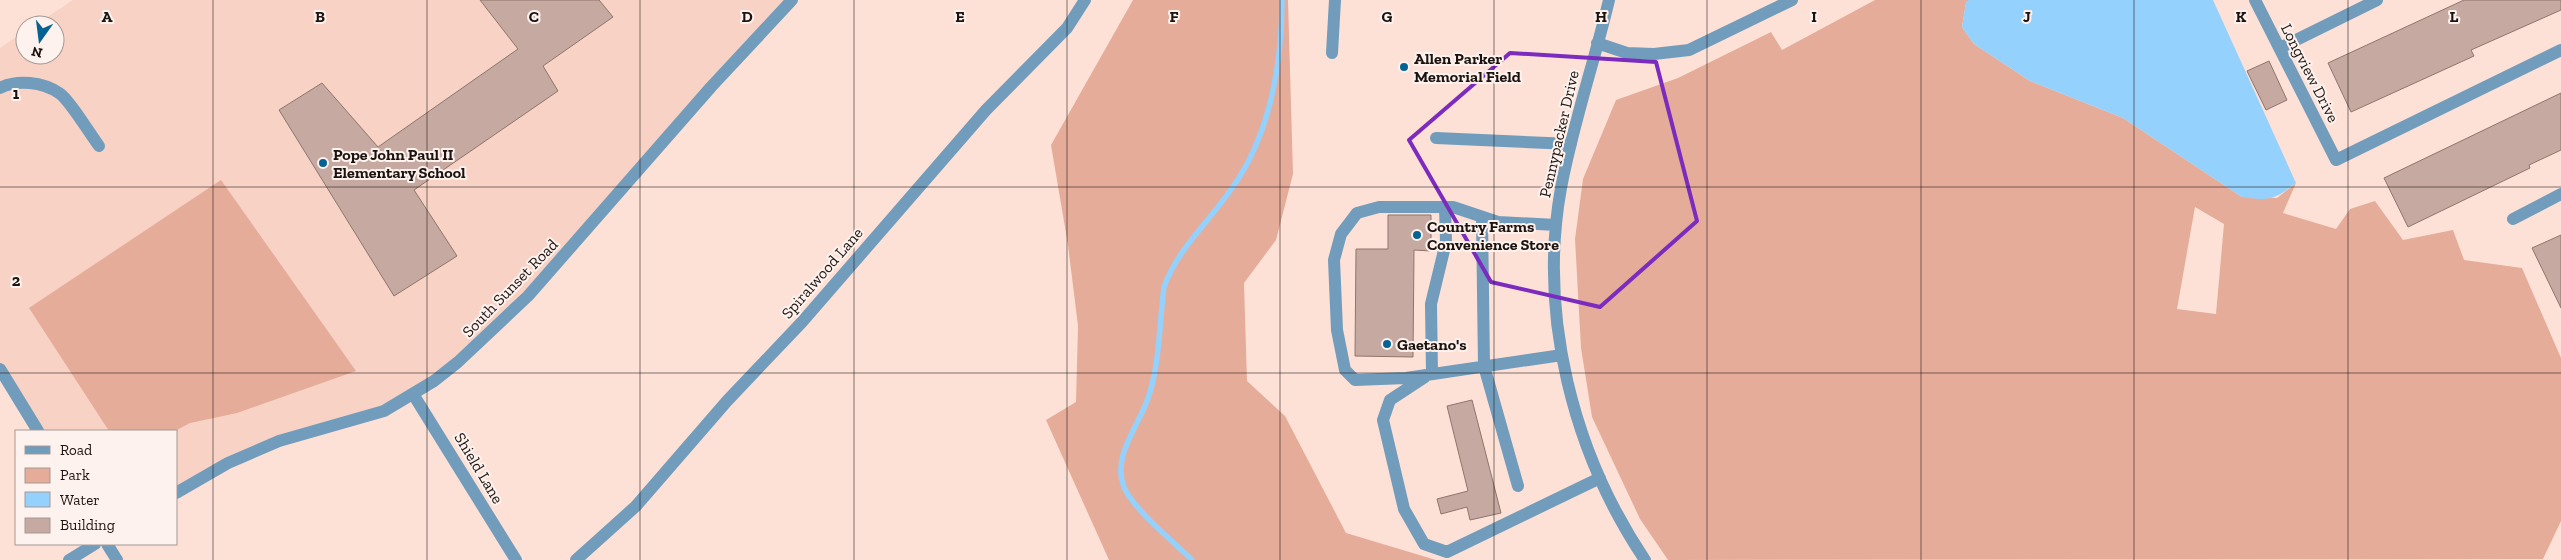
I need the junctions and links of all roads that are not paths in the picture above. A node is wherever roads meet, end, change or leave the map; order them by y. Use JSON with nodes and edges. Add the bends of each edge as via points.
{"nodes":[{"id":1,"x":792,"y":0,"type":"edge"},
{"id":2,"x":1085,"y":0,"type":"edge"},
{"id":3,"x":1335,"y":0,"type":"edge"},
{"id":4,"x":1609,"y":0,"type":"edge"},
{"id":5,"x":1792,"y":0,"type":"edge"},
{"id":6,"x":2255,"y":0,"type":"edge"},
{"id":7,"x":2377,"y":0,"type":"edge"},
{"id":8,"x":1597,"y":43,"type":"junction"},
{"id":9,"x":2280,"y":48,"type":"junction"},
{"id":10,"x":2561,"y":50,"type":"edge"},
{"id":11,"x":1332,"y":53,"type":"dead end"},
{"id":12,"x":0,"y":88,"type":"edge"},
{"id":13,"x":1436,"y":138,"type":"dead end"},
{"id":14,"x":1572,"y":144,"type":"junction"},
{"id":15,"x":99,"y":146,"type":"dead end"},
{"id":16,"x":2561,"y":194,"type":"edge"},
{"id":17,"x":1445,"y":207,"type":"junction"},
{"id":18,"x":1482,"y":217,"type":"junction"},
{"id":19,"x":2513,"y":219,"type":"dead end"},
{"id":20,"x":1556,"y":225,"type":"junction"},
{"id":21,"x":1562,"y":354,"type":"junction"},
{"id":22,"x":1484,"y":366,"type":"junction"},
{"id":23,"x":0,"y":369,"type":"edge"},
{"id":24,"x":1432,"y":374,"type":"junction"},
{"id":25,"x":413,"y":394,"type":"junction"},
{"id":26,"x":37,"y":430,"type":"edge"},
{"id":27,"x":1600,"y":478,"type":"junction"},
{"id":28,"x":1518,"y":486,"type":"dead end"},
{"id":29,"x":178,"y":492,"type":"edge"},
{"id":30,"x":93,"y":545,"type":"edge"},
{"id":31,"x":108,"y":545,"type":"edge"},
{"id":32,"x":69,"y":560,"type":"edge"},
{"id":33,"x":117,"y":560,"type":"edge"},
{"id":34,"x":516,"y":560,"type":"edge"},
{"id":35,"x":576,"y":560,"type":"edge"},
{"id":36,"x":1645,"y":560,"type":"edge"}],
"edges":[{"from":1,"to":25,"type":"street","name":"South Sunset Road","via":[[505,320],[458,362]]},
{"from":2,"to":35,"type":"street","name":"Spiralwood Lane","via":[[1067,28],[986,110],[802,322],[727,401],[636,506]]},
{"from":3,"to":11,"type":"street"},
{"from":4,"to":8,"type":"street","name":"Pennypacker Drive"},
{"from":5,"to":8,"type":"street","via":[[1689,50],[1627,53]]},
{"from":6,"to":9,"type":"street","name":"Longview Drive"},
{"from":7,"to":9,"type":"street"},
{"from":8,"to":14,"type":"street","name":"Pennypacker Drive"},
{"from":9,"to":10,"type":"street","name":"Longview Drive","via":[[2336,160]]},
{"from":12,"to":15,"type":"street","via":[[9,83],[34,83],[60,93]]},
{"from":13,"to":14,"type":"street"},
{"from":14,"to":20,"type":"street","name":"Pennypacker Drive"},
{"from":16,"to":19,"type":"street"},
{"from":17,"to":18,"type":"street"},
{"from":17,"to":24,"type":"street","via":[[1446,242],[1431,304]]},
{"from":17,"to":24,"type":"street","via":[[1379,208],[1357,213],[1341,234],[1334,260],[1337,330],[1344,370],[1355,380]]},
{"from":18,"to":20,"type":"street","via":[[1498,222]]},
{"from":18,"to":22,"type":"street"},
{"from":20,"to":21,"type":"street","name":"Pennypacker Drive","via":[[1555,299]]},
{"from":21,"to":22,"type":"street"},
{"from":21,"to":27,"type":"street","name":"Pennypacker Drive","via":[[1577,417]]},
{"from":22,"to":24,"type":"street"},
{"from":22,"to":28,"type":"street"},
{"from":23,"to":26,"type":"street"},
{"from":24,"to":27,"type":"street","via":[[1390,400],[1383,420],[1404,510],[1424,544],[1447,552]]},
{"from":25,"to":29,"type":"street","name":"South Sunset Road","via":[[384,411],[279,441],[205,475]]},
{"from":25,"to":34,"type":"street","name":"Shield Lane"},
{"from":27,"to":36,"type":"street","name":"Pennypacker Drive"},
{"from":30,"to":32,"type":"street"},
{"from":31,"to":33,"type":"street"}]}
